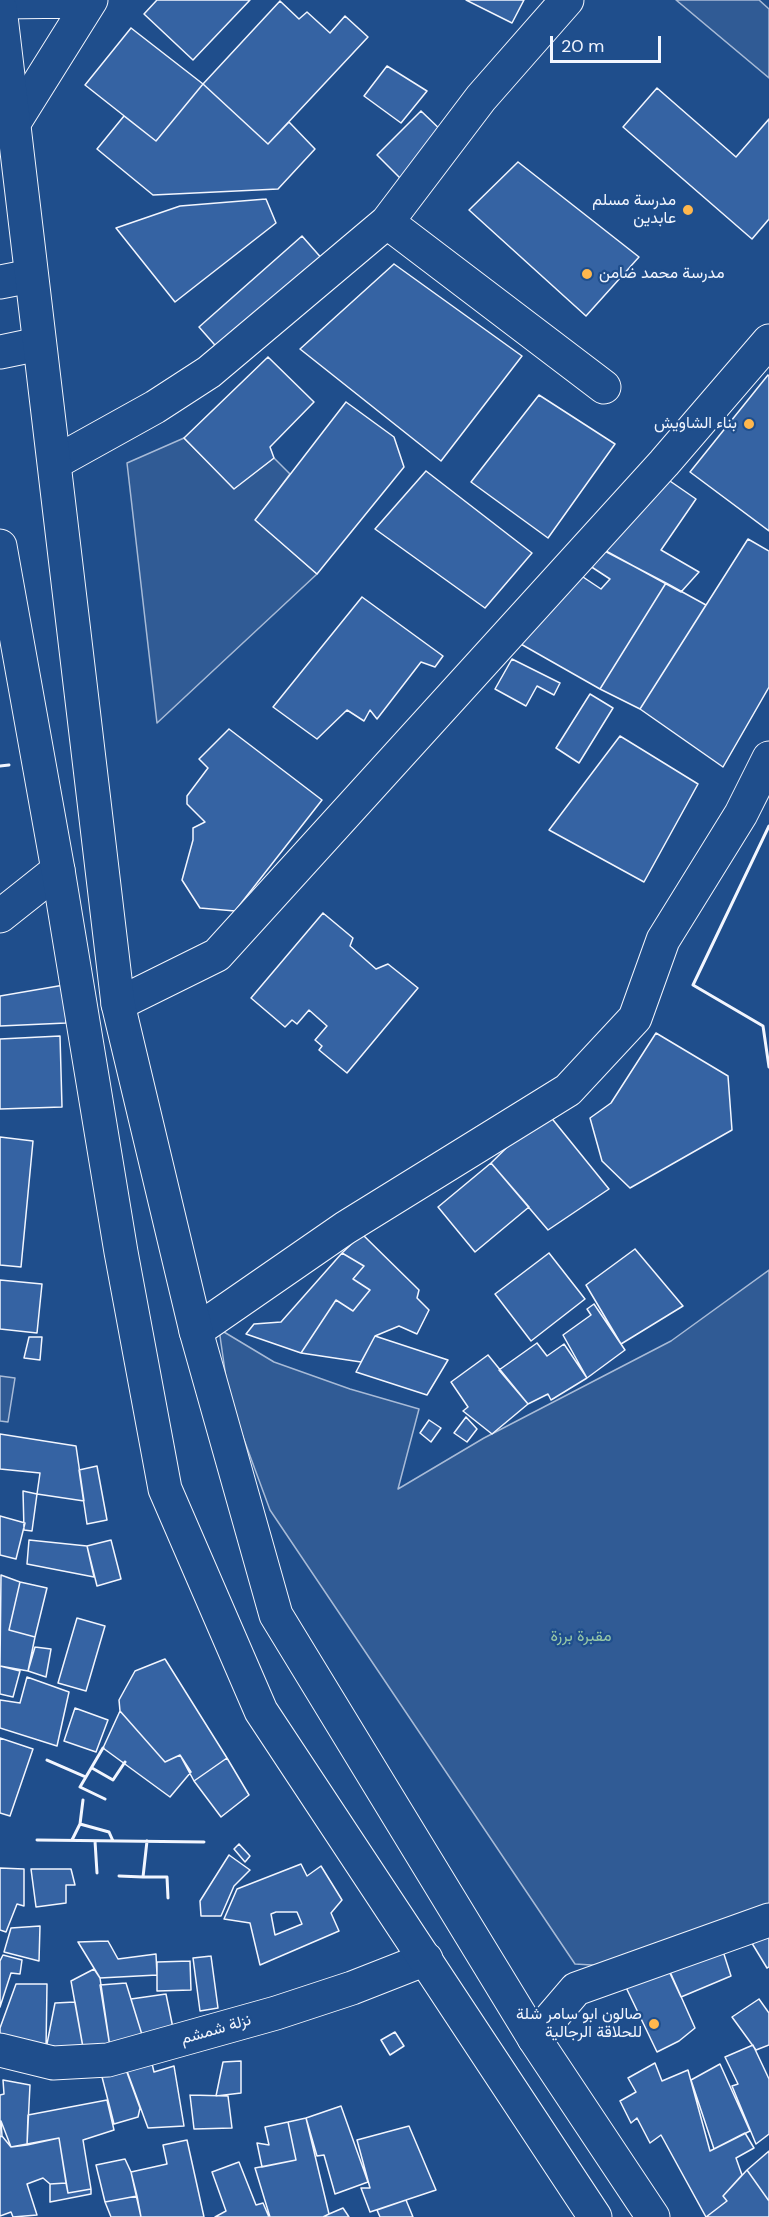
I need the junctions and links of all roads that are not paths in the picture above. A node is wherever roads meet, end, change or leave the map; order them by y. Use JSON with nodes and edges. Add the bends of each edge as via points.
{"nodes":[{"id":1,"x":567,"y":0,"type":"edge"},
{"id":2,"x":90,"y":1,"type":"edge"},
{"id":3,"x":0,"y":2,"type":"edge"},
{"id":4,"x":0,"y":8,"type":"edge"},
{"id":5,"x":14,"y":123,"type":"junction"},
{"id":6,"x":387,"y":222,"type":"junction"},
{"id":7,"x":16,"y":279,"type":"edge"},
{"id":8,"x":769,"y":341,"type":"edge"},
{"id":9,"x":39,"y":344,"type":"junction"},
{"id":10,"x":0,"y":352,"type":"edge"},
{"id":11,"x":604,"y":387,"type":"dead end"},
{"id":12,"x":56,"y":462,"type":"junction"},
{"id":13,"x":0,"y":546,"type":"edge"},
{"id":14,"x":769,"y":758,"type":"edge"},
{"id":15,"x":58,"y":870,"type":"junction"},
{"id":16,"x":0,"y":916,"type":"edge"},
{"id":17,"x":118,"y":1004,"type":"junction"},
{"id":18,"x":196,"y":1331,"type":"junction"},
{"id":19,"x":769,"y":1920,"type":"edge"},
{"id":20,"x":426,"y":1959,"type":"junction"},
{"id":21,"x":534,"y":2038,"type":"junction"},
{"id":22,"x":0,"y":2050,"type":"edge"},
{"id":23,"x":595,"y":2217,"type":"edge"},
{"id":24,"x":652,"y":2217,"type":"edge"}],
"edges":[{"from":1,"to":6,"type":"main road","via":[[481,98]]},
{"from":2,"to":3,"type":"main road"},
{"from":2,"to":5,"type":"main road"},
{"from":4,"to":5,"type":"main road"},
{"from":5,"to":7,"type":"main road"},
{"from":6,"to":11,"type":"main road"},
{"from":6,"to":12,"type":"main road","via":[[209,372]]},
{"from":7,"to":9,"type":"main road"},
{"from":8,"to":17,"type":"main road","via":[[664,463],[217,955]]},
{"from":9,"to":10,"type":"main road"},
{"from":9,"to":12,"type":"main road"},
{"from":12,"to":17,"type":"main road"},
{"from":13,"to":15,"type":"main road"},
{"from":14,"to":18,"type":"main road","via":[[741,814],[663,940],[635,1018],[568,1090],[345,1228]]},
{"from":15,"to":16,"type":"main road"},
{"from":15,"to":20,"type":"main road","via":[[165,1489],[261,1711]]},
{"from":17,"to":18,"type":"main road"},
{"from":18,"to":21,"type":"main road","via":[[276,1615]]},
{"from":19,"to":21,"type":"main road","via":[[576,1989]]},
{"from":20,"to":22,"type":"main road","name":"نزلة شمشم","via":[[276,2013],[108,2060],[53,2063]]},
{"from":20,"to":23,"type":"main road"},
{"from":21,"to":24,"type":"main road"}]}
